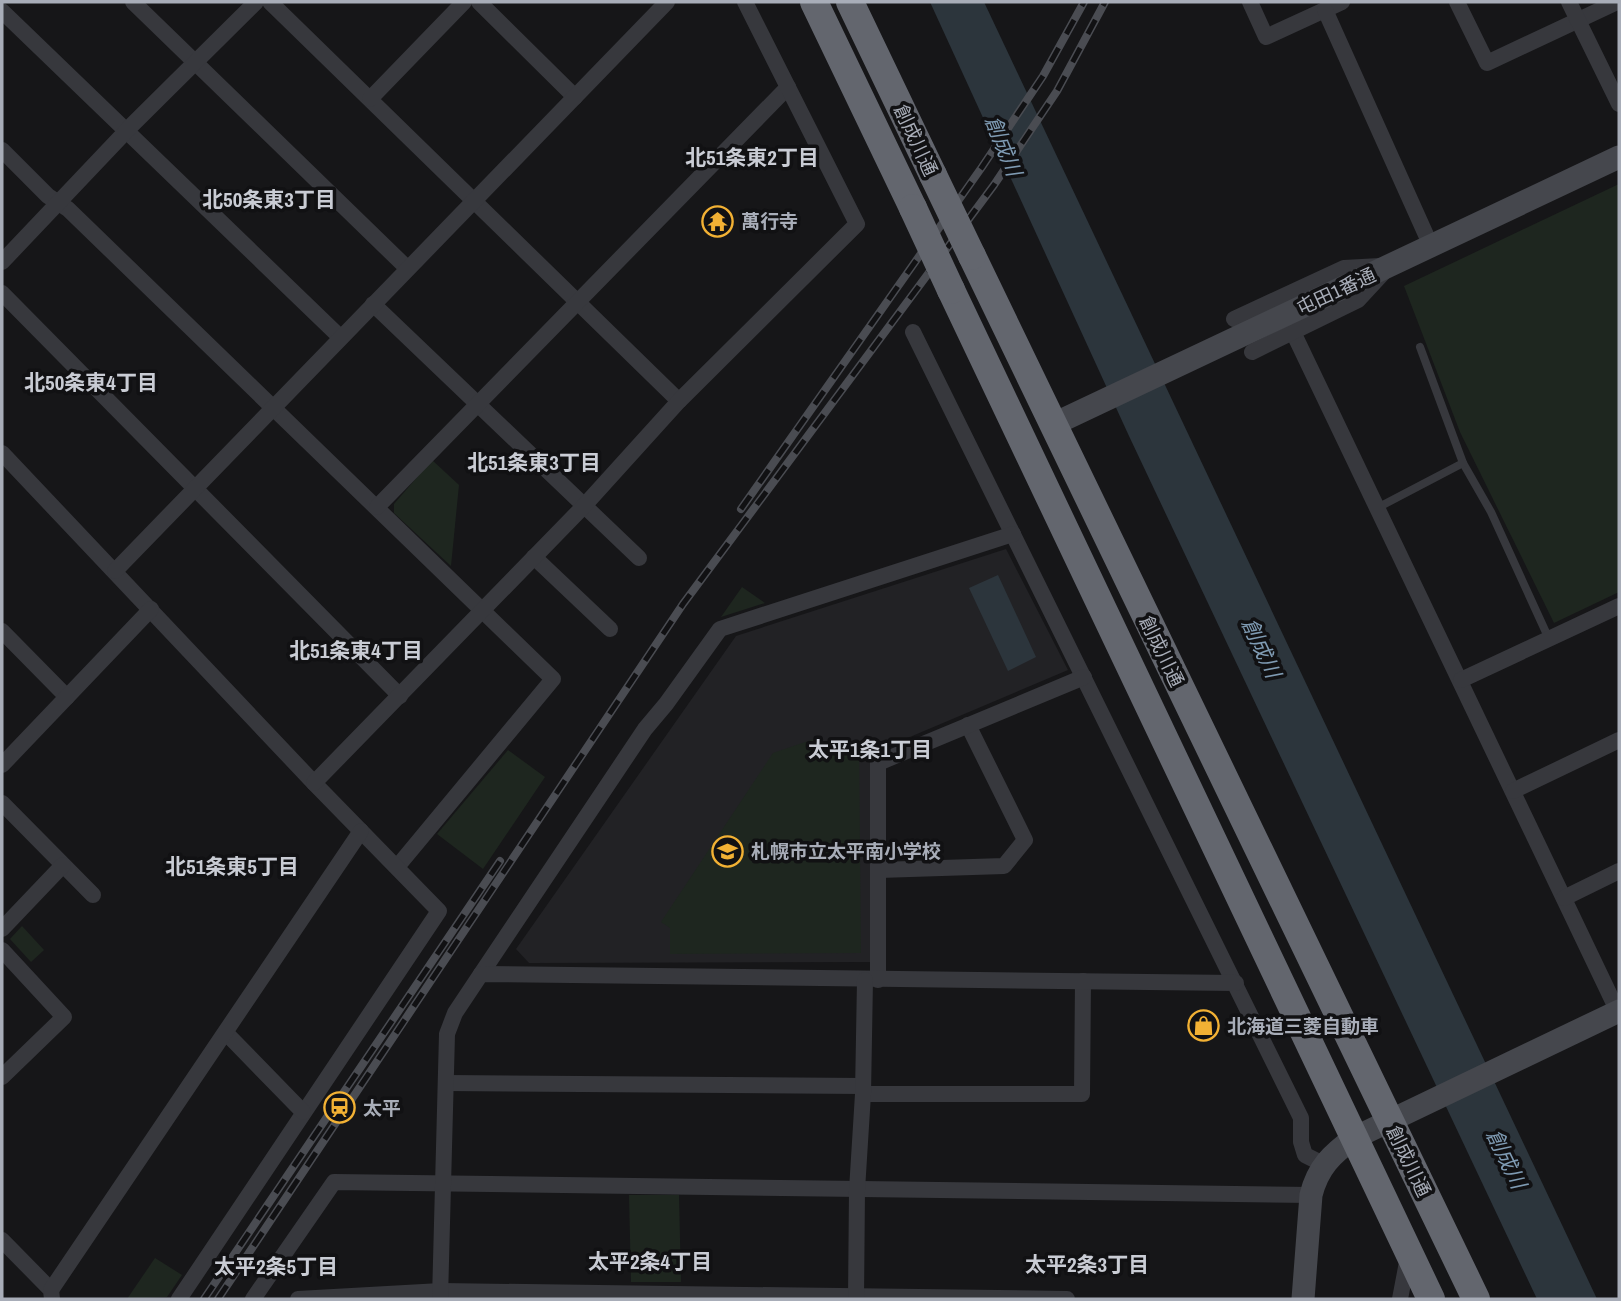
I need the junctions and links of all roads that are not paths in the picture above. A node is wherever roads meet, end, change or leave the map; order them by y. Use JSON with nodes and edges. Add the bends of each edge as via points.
{"nodes":[{"id":1,"x":133,"y":2,"type":"edge"},
{"id":2,"x":256,"y":2,"type":"edge"},
{"id":3,"x":270,"y":2,"type":"edge"},
{"id":4,"x":464,"y":2,"type":"edge"},
{"id":5,"x":479,"y":2,"type":"edge"},
{"id":6,"x":667,"y":2,"type":"edge"},
{"id":7,"x":745,"y":2,"type":"edge"},
{"id":8,"x":814,"y":2,"type":"edge"},
{"id":9,"x":850,"y":2,"type":"edge"},
{"id":10,"x":1250,"y":2,"type":"edge"},
{"id":11,"x":1342,"y":2,"type":"edge"},
{"id":12,"x":1457,"y":2,"type":"edge"},
{"id":13,"x":1569,"y":2,"type":"edge"},
{"id":14,"x":1617,"y":2,"type":"edge"},
{"id":15,"x":2,"y":10,"type":"edge"},
{"id":16,"x":1325,"y":10,"type":"junction"},
{"id":17,"x":1578,"y":20,"type":"junction"},
{"id":18,"x":197,"y":63,"type":"junction"},
{"id":19,"x":788,"y":87,"type":"junction"},
{"id":20,"x":575,"y":97,"type":"junction"},
{"id":21,"x":370,"y":99,"type":"junction"},
{"id":22,"x":1619,"y":104,"type":"edge"},
{"id":23,"x":125,"y":132,"type":"junction"},
{"id":24,"x":2,"y":150,"type":"edge"},
{"id":25,"x":1619,"y":157,"type":"edge"},
{"id":26,"x":473,"y":200,"type":"junction"},
{"id":27,"x":59,"y":203,"type":"junction"},
{"id":28,"x":1431,"y":246,"type":"junction"},
{"id":29,"x":2,"y":262,"type":"edge"},
{"id":30,"x":1391,"y":265,"type":"junction"},
{"id":31,"x":407,"y":268,"type":"junction"},
{"id":32,"x":2,"y":293,"type":"edge"},
{"id":33,"x":577,"y":302,"type":"junction"},
{"id":34,"x":373,"y":304,"type":"junction"},
{"id":35,"x":1234,"y":319,"type":"dead end"},
{"id":36,"x":913,"y":332,"type":"dead end"},
{"id":37,"x":1293,"y":332,"type":"junction"},
{"id":38,"x":340,"y":337,"type":"junction"},
{"id":39,"x":1420,"y":348,"type":"dead end"},
{"id":40,"x":1252,"y":352,"type":"dead end"},
{"id":41,"x":679,"y":401,"type":"junction"},
{"id":42,"x":478,"y":403,"type":"junction"},
{"id":43,"x":273,"y":407,"type":"junction"},
{"id":44,"x":1052,"y":425,"type":"junction"},
{"id":45,"x":2,"y":453,"type":"edge"},
{"id":46,"x":1463,"y":463,"type":"junction"},
{"id":47,"x":195,"y":487,"type":"junction"},
{"id":48,"x":377,"y":507,"type":"junction"},
{"id":49,"x":583,"y":507,"type":"junction"},
{"id":50,"x":1377,"y":508,"type":"junction"},
{"id":51,"x":1013,"y":534,"type":"junction"},
{"id":52,"x":534,"y":557,"type":"junction"},
{"id":53,"x":639,"y":558,"type":"dead end"},
{"id":54,"x":115,"y":571,"type":"junction"},
{"id":55,"x":1619,"y":606,"type":"edge"},
{"id":56,"x":151,"y":609,"type":"junction"},
{"id":57,"x":482,"y":611,"type":"junction"},
{"id":58,"x":610,"y":629,"type":"dead end"},
{"id":59,"x":2,"y":631,"type":"edge"},
{"id":60,"x":1549,"y":639,"type":"junction"},
{"id":61,"x":1084,"y":677,"type":"junction"},
{"id":62,"x":1461,"y":680,"type":"junction"},
{"id":63,"x":400,"y":696,"type":"junction"},
{"id":64,"x":67,"y":697,"type":"junction"},
{"id":65,"x":968,"y":726,"type":"junction"},
{"id":66,"x":1619,"y":740,"type":"edge"},
{"id":67,"x":2,"y":765,"type":"edge"},
{"id":68,"x":314,"y":783,"type":"junction"},
{"id":69,"x":1513,"y":791,"type":"junction"},
{"id":70,"x":2,"y":803,"type":"edge"},
{"id":71,"x":361,"y":831,"type":"junction"},
{"id":72,"x":63,"y":865,"type":"junction"},
{"id":73,"x":397,"y":867,"type":"junction"},
{"id":74,"x":879,"y":870,"type":"junction"},
{"id":75,"x":1619,"y":871,"type":"edge"},
{"id":76,"x":93,"y":895,"type":"dead end"},
{"id":77,"x":1563,"y":898,"type":"junction"},
{"id":78,"x":2,"y":929,"type":"edge"},
{"id":79,"x":2,"y":950,"type":"edge"},
{"id":80,"x":481,"y":974,"type":"junction"},
{"id":81,"x":871,"y":980,"type":"junction"},
{"id":82,"x":1083,"y":981,"type":"junction"},
{"id":83,"x":1236,"y":983,"type":"junction"},
{"id":84,"x":1619,"y":1012,"type":"edge"},
{"id":85,"x":226,"y":1032,"type":"junction"},
{"id":86,"x":2,"y":1077,"type":"edge"},
{"id":87,"x":446,"y":1083,"type":"junction"},
{"id":88,"x":863,"y":1090,"type":"junction"},
{"id":89,"x":303,"y":1112,"type":"junction"},
{"id":90,"x":1390,"y":1120,"type":"junction"},
{"id":91,"x":1354,"y":1138,"type":"junction"},
{"id":92,"x":1323,"y":1164,"type":"junction"},
{"id":93,"x":443,"y":1185,"type":"junction"},
{"id":94,"x":857,"y":1190,"type":"junction"},
{"id":95,"x":1311,"y":1195,"type":"junction"},
{"id":96,"x":2,"y":1240,"type":"edge"},
{"id":97,"x":1409,"y":1253,"type":"junction"},
{"id":98,"x":51,"y":1295,"type":"edge"},
{"id":99,"x":441,"y":1295,"type":"edge"},
{"id":100,"x":597,"y":1296,"type":"edge"},
{"id":101,"x":694,"y":1297,"type":"edge"},
{"id":102,"x":856,"y":1298,"type":"edge"},
{"id":103,"x":179,"y":1299,"type":"edge"},
{"id":104,"x":253,"y":1299,"type":"edge"},
{"id":105,"x":298,"y":1299,"type":"edge"},
{"id":106,"x":1068,"y":1299,"type":"edge"},
{"id":107,"x":1303,"y":1299,"type":"edge"},
{"id":108,"x":1400,"y":1299,"type":"edge"},
{"id":109,"x":1431,"y":1299,"type":"edge"},
{"id":110,"x":1476,"y":1299,"type":"edge"}],
"edges":[{"from":1,"to":18,"type":"street"},
{"from":2,"to":18,"type":"street"},
{"from":3,"to":21,"type":"street"},
{"from":4,"to":21,"type":"street"},
{"from":5,"to":20,"type":"street"},
{"from":6,"to":20,"type":"street"},
{"from":7,"to":19,"type":"street"},
{"from":8,"to":91,"type":"highway","name":"創成川通","bridge":true},
{"from":9,"to":44,"type":"highway","name":"創成川通","bridge":true},
{"from":10,"to":16,"type":"street","via":[[1266,37]]},
{"from":11,"to":16,"type":"street"},
{"from":12,"to":17,"type":"street","via":[[1487,63]]},
{"from":13,"to":17,"type":"street"},
{"from":14,"to":17,"type":"street"},
{"from":15,"to":23,"type":"street"},
{"from":16,"to":28,"type":"street"},
{"from":17,"to":22,"type":"street"},
{"from":18,"to":23,"type":"street"},
{"from":18,"to":31,"type":"street"},
{"from":19,"to":33,"type":"street"},
{"from":19,"to":41,"type":"street","via":[[857,225]]},
{"from":20,"to":26,"type":"street"},
{"from":21,"to":26,"type":"street"},
{"from":23,"to":27,"type":"street"},
{"from":23,"to":38,"type":"street"},
{"from":24,"to":27,"type":"street"},
{"from":25,"to":28,"type":"street","name":"屯田1番通"},
{"from":26,"to":31,"type":"street"},
{"from":26,"to":33,"type":"street"},
{"from":27,"to":29,"type":"street"},
{"from":27,"to":43,"type":"street"},
{"from":28,"to":30,"type":"street","name":"屯田1番通"},
{"from":30,"to":35,"type":"street","via":[[1344,268]]},
{"from":30,"to":37,"type":"street","via":[[1358,300]]},
{"from":30,"to":44,"type":"street","name":"屯田1番通"},
{"from":31,"to":34,"type":"street"},
{"from":32,"to":47,"type":"street"},
{"from":33,"to":41,"type":"street"},
{"from":33,"to":42,"type":"street"},
{"from":34,"to":38,"type":"street"},
{"from":34,"to":42,"type":"street"},
{"from":36,"to":51,"type":"street"},
{"from":37,"to":40,"type":"street"},
{"from":37,"to":50,"type":"street"},
{"from":38,"to":43,"type":"street"},
{"from":39,"to":46,"type":"lane"},
{"from":41,"to":49,"type":"street"},
{"from":42,"to":48,"type":"street"},
{"from":42,"to":49,"type":"street"},
{"from":43,"to":47,"type":"street"},
{"from":43,"to":48,"type":"street"},
{"from":44,"to":90,"type":"highway","name":"創成川通"},
{"from":45,"to":54,"type":"street"},
{"from":46,"to":50,"type":"lane"},
{"from":46,"to":60,"type":"lane","via":[[1492,512]]},
{"from":47,"to":54,"type":"street"},
{"from":47,"to":63,"type":"street"},
{"from":48,"to":57,"type":"street"},
{"from":49,"to":52,"type":"street"},
{"from":49,"to":53,"type":"street"},
{"from":50,"to":62,"type":"street"},
{"from":51,"to":61,"type":"street"},
{"from":51,"to":80,"type":"street","via":[[720,629],[645,729]]},
{"from":52,"to":57,"type":"street"},
{"from":52,"to":58,"type":"street"},
{"from":54,"to":56,"type":"street"},
{"from":55,"to":60,"type":"street"},
{"from":56,"to":64,"type":"street"},
{"from":56,"to":68,"type":"street"},
{"from":57,"to":63,"type":"street"},
{"from":57,"to":73,"type":"street","via":[[553,679]]},
{"from":59,"to":64,"type":"street"},
{"from":60,"to":62,"type":"street"},
{"from":61,"to":65,"type":"street"},
{"from":61,"to":83,"type":"street"},
{"from":62,"to":69,"type":"street"},
{"from":63,"to":68,"type":"street"},
{"from":64,"to":67,"type":"street"},
{"from":65,"to":74,"type":"street","via":[[878,764]]},
{"from":65,"to":74,"type":"street","via":[[1025,840],[1004,866]]},
{"from":66,"to":69,"type":"street"},
{"from":68,"to":71,"type":"street"},
{"from":69,"to":77,"type":"street"},
{"from":70,"to":72,"type":"street"},
{"from":71,"to":73,"type":"street"},
{"from":71,"to":85,"type":"street"},
{"from":72,"to":76,"type":"street"},
{"from":72,"to":78,"type":"street"},
{"from":73,"to":89,"type":"street","via":[[439,911]]},
{"from":74,"to":81,"type":"street"},
{"from":75,"to":77,"type":"street"},
{"from":77,"to":84,"type":"street"},
{"from":79,"to":86,"type":"street","via":[[64,1017]]},
{"from":80,"to":81,"type":"street"},
{"from":80,"to":87,"type":"street","via":[[447,1034]]},
{"from":81,"to":82,"type":"street"},
{"from":81,"to":88,"type":"street"},
{"from":82,"to":83,"type":"street"},
{"from":82,"to":88,"type":"street","via":[[1082,1094]]},
{"from":83,"to":92,"type":"street","via":[[1301,1118],[1305,1155]]},
{"from":84,"to":90,"type":"street"},
{"from":85,"to":89,"type":"street"},
{"from":85,"to":98,"type":"street"},
{"from":87,"to":88,"type":"street"},
{"from":87,"to":93,"type":"street"},
{"from":88,"to":94,"type":"street"},
{"from":89,"to":103,"type":"street"},
{"from":90,"to":91,"type":"street"},
{"from":90,"to":110,"type":"highway","name":"創成川通"},
{"from":91,"to":92,"type":"street"},
{"from":91,"to":97,"type":"highway","name":"創成川通"},
{"from":92,"to":95,"type":"street"},
{"from":93,"to":94,"type":"street"},
{"from":93,"to":99,"type":"street"},
{"from":93,"to":104,"type":"street","via":[[334,1182]]},
{"from":94,"to":95,"type":"street"},
{"from":94,"to":102,"type":"street"},
{"from":95,"to":107,"type":"street"},
{"from":96,"to":98,"type":"street"},
{"from":97,"to":108,"type":"street"},
{"from":97,"to":109,"type":"highway","name":"創成川通"},
{"from":99,"to":100,"type":"street"},
{"from":99,"to":105,"type":"street"},
{"from":100,"to":101,"type":"street"},
{"from":101,"to":102,"type":"street"},
{"from":102,"to":106,"type":"street"}]}
